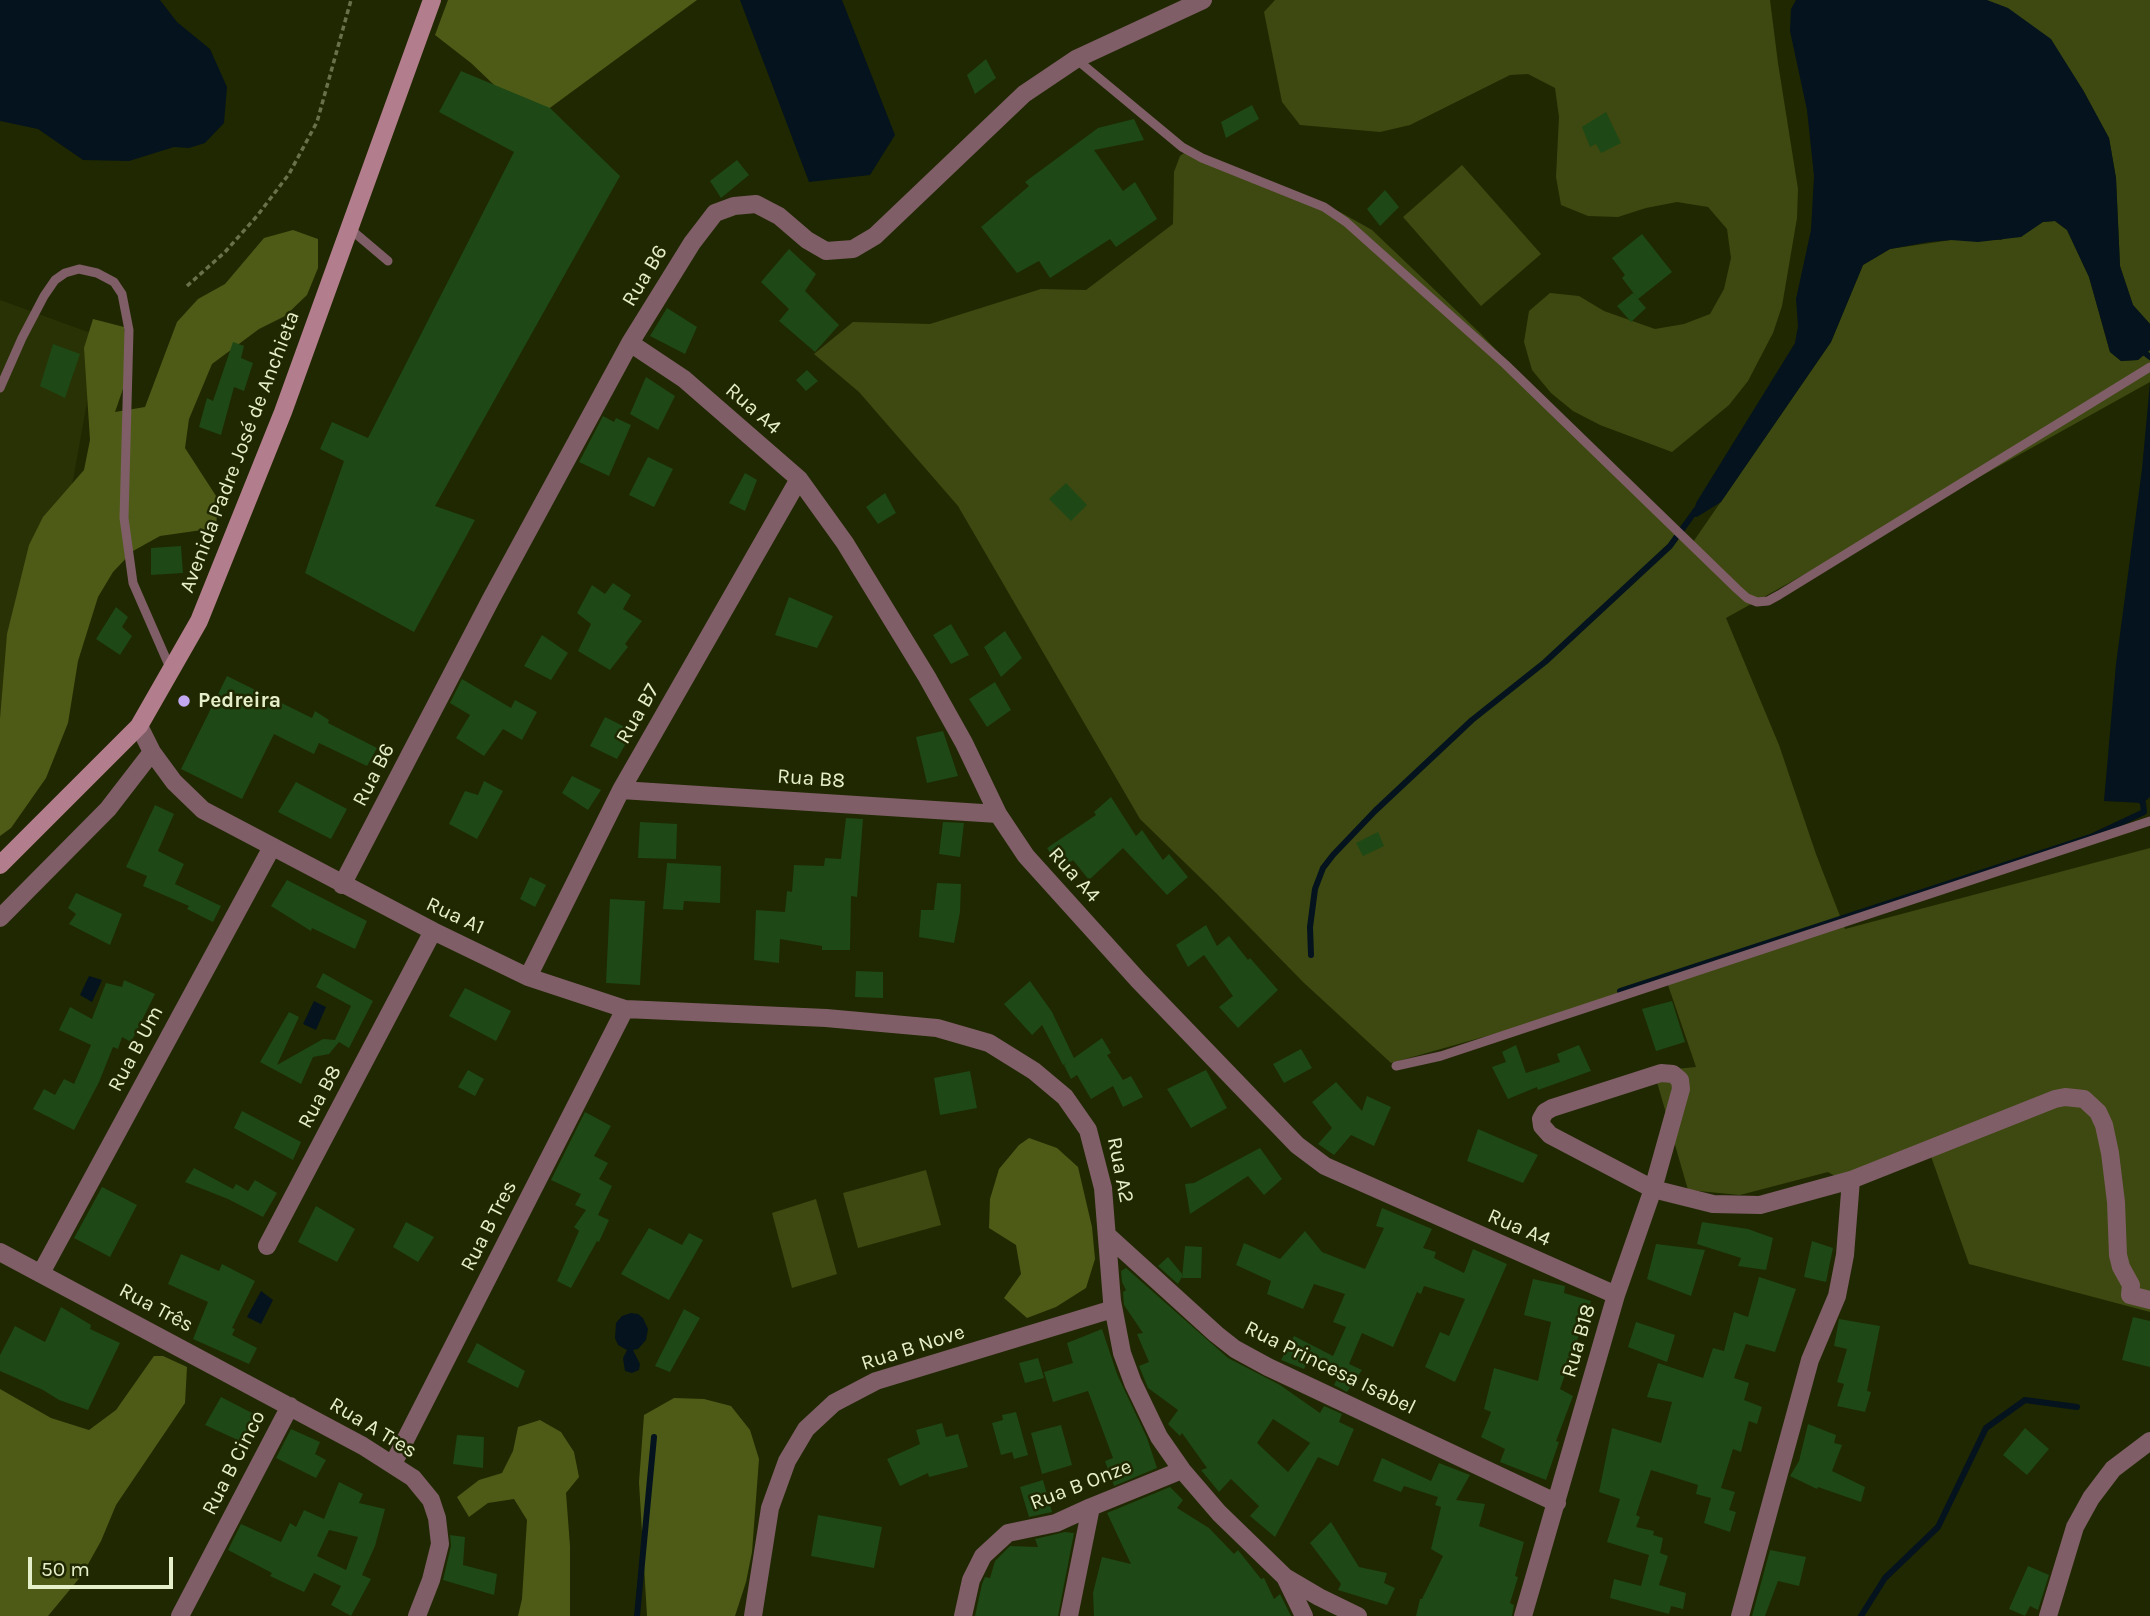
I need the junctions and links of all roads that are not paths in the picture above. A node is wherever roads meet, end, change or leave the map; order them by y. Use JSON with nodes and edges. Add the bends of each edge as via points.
{"nodes":[{"id":1,"x":432,"y":0,"type":"edge"},
{"id":2,"x":1203,"y":0,"type":"edge"},
{"id":3,"x":1076,"y":59,"type":"junction"},
{"id":4,"x":349,"y":228,"type":"junction"},
{"id":5,"x":388,"y":261,"type":"dead end"},
{"id":6,"x":630,"y":343,"type":"junction"},
{"id":7,"x":2150,"y":367,"type":"edge"},
{"id":8,"x":0,"y":388,"type":"edge"},
{"id":9,"x":799,"y":479,"type":"junction"},
{"id":10,"x":172,"y":672,"type":"junction"},
{"id":11,"x":139,"y":726,"type":"junction"},
{"id":12,"x":152,"y":752,"type":"junction"},
{"id":13,"x":621,"y":790,"type":"junction"},
{"id":14,"x":998,"y":814,"type":"junction"},
{"id":15,"x":2150,"y":821,"type":"edge"},
{"id":16,"x":272,"y":847,"type":"junction"},
{"id":17,"x":0,"y":865,"type":"edge"},
{"id":18,"x":342,"y":885,"type":"junction"},
{"id":19,"x":0,"y":918,"type":"edge"},
{"id":20,"x":433,"y":931,"type":"junction"},
{"id":21,"x":528,"y":977,"type":"junction"},
{"id":22,"x":625,"y":1009,"type":"junction"},
{"id":23,"x":1396,"y":1066,"type":"dead end"},
{"id":24,"x":1851,"y":1180,"type":"junction"},
{"id":25,"x":1653,"y":1189,"type":"junction"},
{"id":26,"x":1108,"y":1236,"type":"junction"},
{"id":27,"x":267,"y":1246,"type":"dead end"},
{"id":28,"x":0,"y":1252,"type":"edge"},
{"id":29,"x":41,"y":1273,"type":"junction"},
{"id":30,"x":1616,"y":1295,"type":"junction"},
{"id":31,"x":2150,"y":1300,"type":"edge"},
{"id":32,"x":1113,"y":1309,"type":"junction"},
{"id":33,"x":290,"y":1406,"type":"junction"},
{"id":34,"x":2150,"y":1441,"type":"edge"},
{"id":35,"x":393,"y":1464,"type":"junction"},
{"id":36,"x":1182,"y":1470,"type":"junction"},
{"id":37,"x":1557,"y":1503,"type":"junction"},
{"id":38,"x":1091,"y":1507,"type":"junction"},
{"id":39,"x":1284,"y":1577,"type":"junction"},
{"id":40,"x":180,"y":1616,"type":"edge"},
{"id":41,"x":417,"y":1616,"type":"edge"},
{"id":42,"x":753,"y":1616,"type":"edge"},
{"id":43,"x":963,"y":1616,"type":"edge"},
{"id":44,"x":1069,"y":1616,"type":"edge"},
{"id":45,"x":1304,"y":1616,"type":"edge"},
{"id":46,"x":1358,"y":1616,"type":"edge"},
{"id":47,"x":1523,"y":1616,"type":"edge"},
{"id":48,"x":1740,"y":1616,"type":"edge"},
{"id":49,"x":2048,"y":1616,"type":"edge"}],
"edges":[{"from":1,"to":4,"type":"main road","name":"Avenida Padre José de Anchieta"},
{"from":2,"to":3,"type":"street","name":"Rua B6"},
{"from":3,"to":6,"type":"street","name":"Rua B6","via":[[1024,94],[875,236],[853,249],[826,251],[756,204],[715,213]]},
{"from":3,"to":7,"type":"lane","via":[[1182,147],[1324,207],[1346,222],[1505,364],[1737,589],[1757,602],[1790,588]]},
{"from":4,"to":5,"type":"lane"},
{"from":4,"to":10,"type":"main road","name":"Avenida Padre José de Anchieta","via":[[283,412],[199,621]]},
{"from":6,"to":9,"type":"street","name":"Rua A4","via":[[684,379]]},
{"from":6,"to":18,"type":"street","name":"Rua B6"},
{"from":8,"to":10,"type":"lane","via":[[55,280],[79,269],[114,282],[122,294],[129,330],[124,519],[134,583]]},
{"from":9,"to":13,"type":"street","name":"Rua B7"},
{"from":9,"to":14,"type":"street","name":"Rua A4","via":[[845,543],[927,677]]},
{"from":10,"to":11,"type":"main road","name":"Avenida Padre José de Anchieta"},
{"from":11,"to":12,"type":"street","name":"Rua A1"},
{"from":11,"to":17,"type":"main road","name":"Avenida Padre José de Anchieta"},
{"from":12,"to":16,"type":"street","name":"Rua A1","via":[[203,810]]},
{"from":12,"to":19,"type":"street","via":[[108,809]]},
{"from":13,"to":14,"type":"street","name":"Rua B8"},
{"from":13,"to":21,"type":"street","name":"Rua B7"},
{"from":14,"to":30,"type":"street","name":"Rua A4","via":[[1026,856],[1297,1145],[1325,1166]]},
{"from":15,"to":23,"type":"lane","via":[[1441,1056]]},
{"from":16,"to":18,"type":"street","name":"Rua A1"},
{"from":16,"to":29,"type":"street","name":"Rua B Um"},
{"from":18,"to":20,"type":"street","name":"Rua A1"},
{"from":20,"to":21,"type":"street","name":"Rua A1"},
{"from":20,"to":27,"type":"street","name":"Rua B8"},
{"from":21,"to":22,"type":"street","name":"Rua A1"},
{"from":22,"to":26,"type":"street","name":"Rua A2","via":[[937,1028],[989,1043],[1065,1097],[1088,1130],[1103,1188]]},
{"from":22,"to":35,"type":"street","name":"Rua B Tres"},
{"from":24,"to":25,"type":"street","via":[[1760,1205],[1713,1204]]},
{"from":24,"to":31,"type":"street","via":[[2055,1099],[2084,1099],[2104,1125],[2116,1202],[2118,1255],[2131,1285],[2130,1295]]},
{"from":24,"to":48,"type":"street","via":[[1837,1296],[1810,1360]]},
{"from":25,"to":25,"type":"street","name":"Rua B18","via":[[1550,1135],[1542,1126],[1545,1112],[1661,1073],[1673,1074],[1681,1080],[1681,1089]]},
{"from":25,"to":30,"type":"street","name":"Rua B18"},
{"from":26,"to":32,"type":"street","name":"Rua A2"},
{"from":26,"to":37,"type":"street","name":"Rua Princesa Isabel","via":[[1235,1349]]},
{"from":28,"to":29,"type":"street","name":"Rua Três"},
{"from":29,"to":33,"type":"street","name":"Rua Três"},
{"from":30,"to":37,"type":"street","name":"Rua B18"},
{"from":32,"to":36,"type":"street","name":"Rua A2","via":[[1133,1383],[1159,1437]]},
{"from":32,"to":42,"type":"street","name":"Rua B Nove","via":[[876,1381],[834,1403],[806,1429],[787,1461],[770,1508]]},
{"from":33,"to":35,"type":"street","name":"Rua A Tres"},
{"from":33,"to":40,"type":"street","name":"Rua B Cinco"},
{"from":34,"to":49,"type":"street","via":[[2113,1469],[2091,1498],[2075,1527]]},
{"from":35,"to":41,"type":"street","name":"Rua A Tres","via":[[413,1478],[431,1500],[437,1518],[440,1544]]},
{"from":36,"to":38,"type":"street","name":"Rua B Onze"},
{"from":36,"to":39,"type":"street","name":"Rua A2"},
{"from":37,"to":47,"type":"street","name":"Rua B18"},
{"from":38,"to":43,"type":"street","name":"Rua B Onze","via":[[1056,1523],[1008,1534],[983,1556],[971,1580]]},
{"from":38,"to":44,"type":"street"},
{"from":39,"to":45,"type":"street"},
{"from":39,"to":46,"type":"street"}]}
